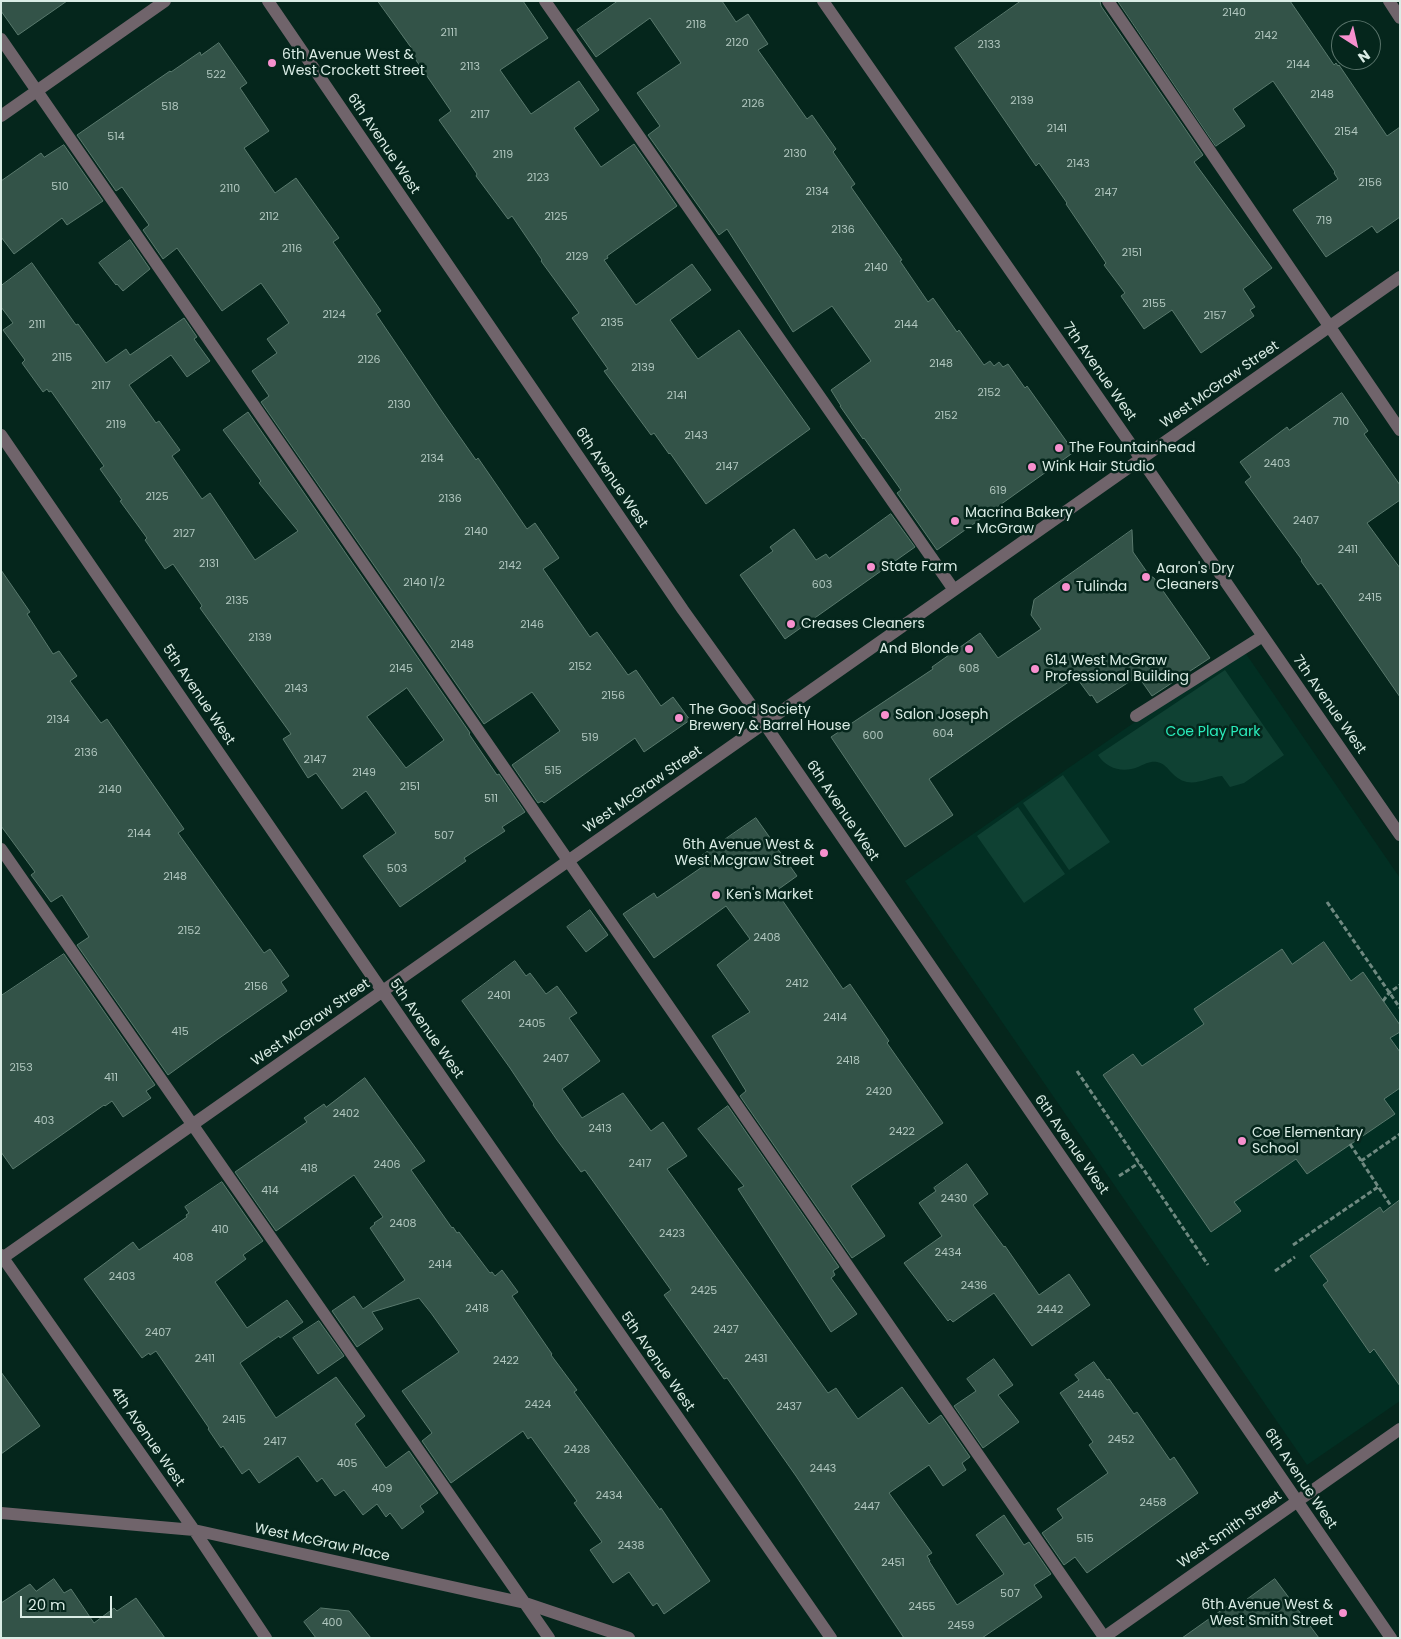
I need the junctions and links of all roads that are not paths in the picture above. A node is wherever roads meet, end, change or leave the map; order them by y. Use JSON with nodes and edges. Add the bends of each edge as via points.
{"nodes":[{"id":1,"x":165,"y":1,"type":"edge"},
{"id":2,"x":268,"y":1,"type":"edge"},
{"id":3,"x":545,"y":1,"type":"edge"},
{"id":4,"x":823,"y":1,"type":"edge"},
{"id":5,"x":1108,"y":1,"type":"edge"},
{"id":6,"x":1389,"y":1,"type":"edge"},
{"id":7,"x":1400,"y":18,"type":"edge"},
{"id":8,"x":1,"y":38,"type":"edge"},
{"id":9,"x":37,"y":91,"type":"junction"},
{"id":10,"x":1,"y":116,"type":"edge"},
{"id":11,"x":1400,"y":277,"type":"edge"},
{"id":12,"x":1329,"y":327,"type":"junction"},
{"id":13,"x":1400,"y":430,"type":"edge"},
{"id":14,"x":1,"y":435,"type":"edge"},
{"id":15,"x":1141,"y":459,"type":"junction"},
{"id":16,"x":954,"y":590,"type":"junction"},
{"id":17,"x":1263,"y":636,"type":"junction"},
{"id":18,"x":1136,"y":716,"type":"dead end"},
{"id":19,"x":764,"y":724,"type":"junction"},
{"id":20,"x":1400,"y":835,"type":"edge"},
{"id":21,"x":1,"y":849,"type":"edge"},
{"id":22,"x":569,"y":861,"type":"junction"},
{"id":23,"x":382,"y":992,"type":"junction"},
{"id":24,"x":193,"y":1124,"type":"junction"},
{"id":25,"x":2,"y":1257,"type":"edge"},
{"id":26,"x":1400,"y":1429,"type":"edge"},
{"id":27,"x":1298,"y":1501,"type":"junction"},
{"id":28,"x":1,"y":1513,"type":"edge"},
{"id":29,"x":194,"y":1530,"type":"junction"},
{"id":30,"x":525,"y":1603,"type":"junction"},
{"id":31,"x":1104,"y":1637,"type":"edge"},
{"id":32,"x":266,"y":1638,"type":"edge"},
{"id":33,"x":549,"y":1638,"type":"edge"},
{"id":34,"x":629,"y":1638,"type":"edge"},
{"id":35,"x":831,"y":1638,"type":"edge"},
{"id":36,"x":1391,"y":1638,"type":"edge"}],
"edges":[{"from":1,"to":9,"type":"street"},
{"from":2,"to":19,"type":"street","name":"6th Avenue West"},
{"from":3,"to":16,"type":"street"},
{"from":4,"to":15,"type":"street","name":"7th Avenue West"},
{"from":5,"to":12,"type":"street"},
{"from":6,"to":7,"type":"street"},
{"from":8,"to":9,"type":"street"},
{"from":9,"to":10,"type":"street"},
{"from":9,"to":22,"type":"street"},
{"from":11,"to":12,"type":"street","name":"West McGraw Street"},
{"from":12,"to":13,"type":"street"},
{"from":12,"to":15,"type":"street","name":"West McGraw Street"},
{"from":14,"to":23,"type":"street","name":"5th Avenue West"},
{"from":15,"to":16,"type":"street","name":"West McGraw Street"},
{"from":15,"to":17,"type":"street","name":"7th Avenue West"},
{"from":16,"to":19,"type":"street","name":"West McGraw Street"},
{"from":17,"to":18,"type":"street"},
{"from":17,"to":20,"type":"street","name":"7th Avenue West"},
{"from":19,"to":22,"type":"street","name":"West McGraw Street"},
{"from":19,"to":27,"type":"street","name":"6th Avenue West"},
{"from":21,"to":24,"type":"street"},
{"from":22,"to":23,"type":"street","name":"West McGraw Street"},
{"from":22,"to":31,"type":"street"},
{"from":23,"to":24,"type":"street","name":"West McGraw Street"},
{"from":23,"to":35,"type":"street","name":"5th Avenue West"},
{"from":24,"to":25,"type":"street","name":"West McGraw Street"},
{"from":24,"to":30,"type":"street"},
{"from":25,"to":29,"type":"street","name":"4th Avenue West"},
{"from":26,"to":27,"type":"street","name":"West Smith Street"},
{"from":27,"to":31,"type":"street","name":"West Smith Street"},
{"from":27,"to":36,"type":"street","name":"6th Avenue West"},
{"from":28,"to":29,"type":"street","name":"West McGraw Place"},
{"from":29,"to":30,"type":"street","name":"West McGraw Place"},
{"from":29,"to":32,"type":"street","name":"4th Avenue West"},
{"from":30,"to":33,"type":"street"},
{"from":30,"to":34,"type":"street","name":"West McGraw Place"}]}
